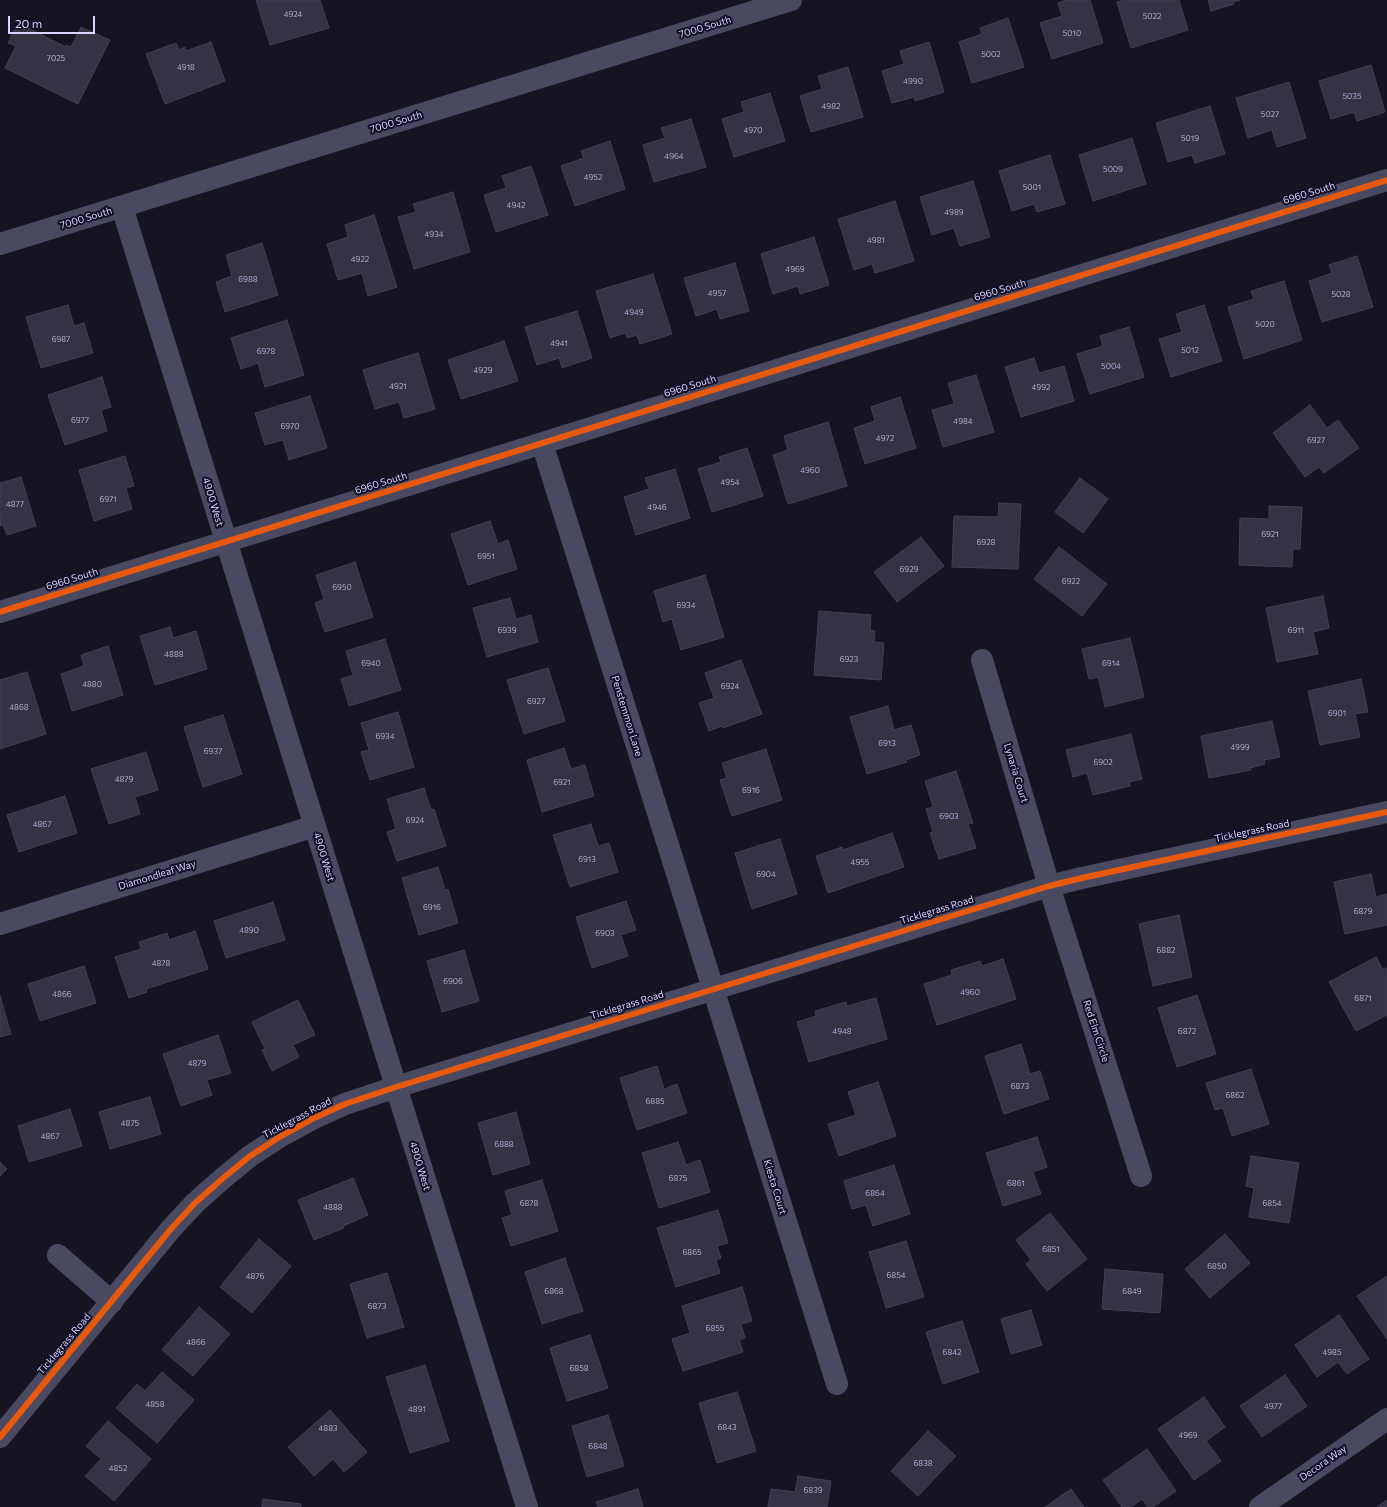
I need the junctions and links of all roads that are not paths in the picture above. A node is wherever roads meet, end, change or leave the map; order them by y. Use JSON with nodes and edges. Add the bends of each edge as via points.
{"nodes":[{"id":1,"x":791,"y":0,"type":"edge"},
{"id":2,"x":1387,"y":180,"type":"edge"},
{"id":3,"x":122,"y":207,"type":"junction"},
{"id":4,"x":0,"y":244,"type":"edge"},
{"id":5,"x":542,"y":443,"type":"junction"},
{"id":6,"x":226,"y":542,"type":"junction"},
{"id":7,"x":0,"y":612,"type":"edge"},
{"id":8,"x":982,"y":660,"type":"dead end"},
{"id":9,"x":1387,"y":812,"type":"edge"},
{"id":10,"x":315,"y":826,"type":"junction"},
{"id":11,"x":1049,"y":886,"type":"junction"},
{"id":12,"x":0,"y":924,"type":"edge"},
{"id":13,"x":713,"y":990,"type":"junction"},
{"id":14,"x":396,"y":1087,"type":"junction"},
{"id":15,"x":1142,"y":1176,"type":"dead end"},
{"id":16,"x":58,"y":1255,"type":"dead end"},
{"id":17,"x":112,"y":1302,"type":"junction"},
{"id":18,"x":837,"y":1384,"type":"dead end"},
{"id":19,"x":1387,"y":1419,"type":"edge"},
{"id":20,"x":0,"y":1437,"type":"edge"},
{"id":21,"x":527,"y":1507,"type":"edge"},
{"id":22,"x":1260,"y":1507,"type":"edge"}],
"edges":[{"from":1,"to":3,"type":"street","name":"7000 South"},
{"from":2,"to":5,"type":"street","name":"6960 South"},
{"from":3,"to":4,"type":"street","name":"7000 South"},
{"from":3,"to":6,"type":"street","name":"4900 West"},
{"from":5,"to":6,"type":"street","name":"6960 South"},
{"from":5,"to":13,"type":"street","name":"Penstemmon Lane"},
{"from":6,"to":7,"type":"street","name":"6960 South"},
{"from":6,"to":10,"type":"street","name":"4900 West"},
{"from":8,"to":11,"type":"street","name":"Lynaria Court"},
{"from":9,"to":11,"type":"street","name":"Ticklegrass Road"},
{"from":10,"to":12,"type":"street","name":"Diamondleaf Way"},
{"from":10,"to":14,"type":"street","name":"4900 West"},
{"from":11,"to":13,"type":"street","name":"Ticklegrass Road"},
{"from":11,"to":15,"type":"street","name":"Red Elm Circle"},
{"from":13,"to":14,"type":"street","name":"Ticklegrass Road"},
{"from":13,"to":18,"type":"street","name":"Kiesta Court"},
{"from":14,"to":17,"type":"street","name":"Ticklegrass Road","via":[[345,1104],[312,1119],[250,1156],[195,1203]]},
{"from":14,"to":21,"type":"street","name":"4900 West"},
{"from":16,"to":17,"type":"street"},
{"from":17,"to":20,"type":"street","name":"Ticklegrass Road"},
{"from":19,"to":22,"type":"street","name":"Decora Way"}]}
